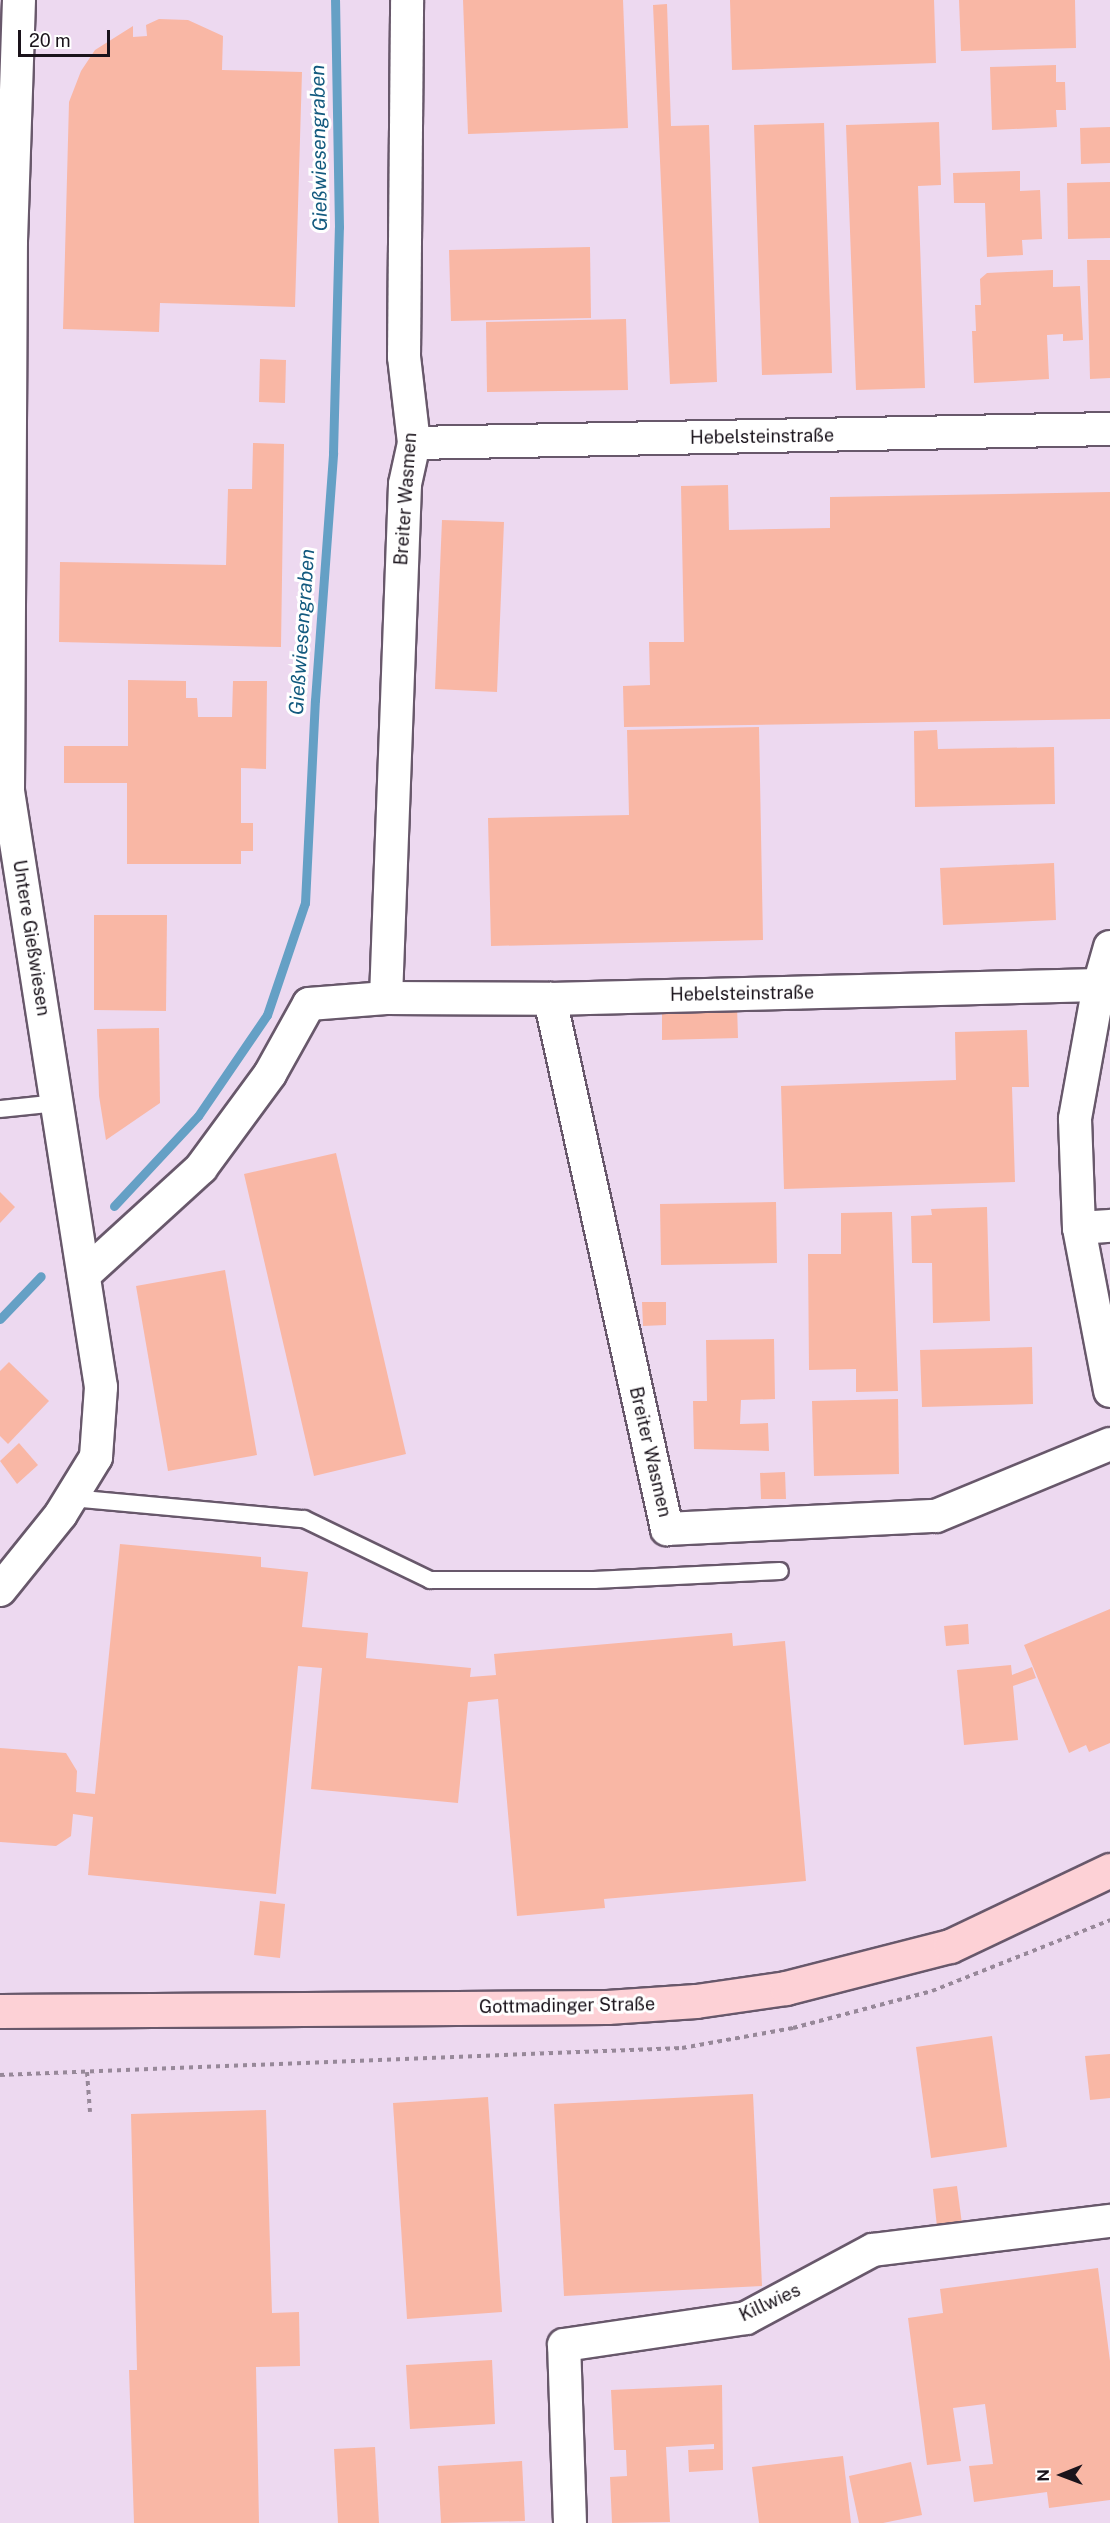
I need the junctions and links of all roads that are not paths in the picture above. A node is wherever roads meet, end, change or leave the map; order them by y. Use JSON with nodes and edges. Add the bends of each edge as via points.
{"nodes":[{"id":1,"x":19,"y":0,"type":"edge"},
{"id":2,"x":407,"y":0,"type":"edge"},
{"id":3,"x":5,"y":241,"type":"edge"},
{"id":4,"x":1110,"y":429,"type":"edge"},
{"id":5,"x":414,"y":443,"type":"junction"},
{"id":6,"x":1110,"y":947,"type":"edge"},
{"id":7,"x":1099,"y":985,"type":"junction"},
{"id":8,"x":386,"y":998,"type":"junction"},
{"id":9,"x":550,"y":999,"type":"junction"},
{"id":10,"x":57,"y":1103,"type":"junction"},
{"id":11,"x":0,"y":1109,"type":"edge"},
{"id":12,"x":1110,"y":1226,"type":"edge"},
{"id":13,"x":1079,"y":1228,"type":"junction"},
{"id":14,"x":84,"y":1275,"type":"junction"},
{"id":15,"x":1110,"y":1391,"type":"edge"},
{"id":16,"x":1110,"y":1444,"type":"edge"},
{"id":17,"x":71,"y":1498,"type":"junction"},
{"id":18,"x":780,"y":1570,"type":"dead end"},
{"id":19,"x":0,"y":1590,"type":"edge"},
{"id":20,"x":1110,"y":1869,"type":"edge"},
{"id":21,"x":0,"y":2011,"type":"edge"},
{"id":22,"x":1110,"y":2221,"type":"edge"},
{"id":23,"x":570,"y":2523,"type":"edge"}],
"edges":[{"from":1,"to":3,"type":"street","name":"Untere Gießwiesen"},
{"from":2,"to":5,"type":"street","name":"Breiter Wasmen","via":[[404,357]]},
{"from":3,"to":10,"type":"street","name":"Untere Gießwiesen","via":[[8,791]]},
{"from":4,"to":5,"type":"street","name":"Hebelsteinstraße"},
{"from":5,"to":8,"type":"street","name":"Breiter Wasmen","via":[[405,484]]},
{"from":6,"to":7,"type":"street"},
{"from":7,"to":9,"type":"street","name":"Hebelsteinstraße"},
{"from":7,"to":13,"type":"street","via":[[1075,1119]]},
{"from":8,"to":9,"type":"street","name":"Hebelsteinstraße"},
{"from":8,"to":14,"type":"street","name":"Hebelsteinstraße","via":[[309,1004],[270,1074],[201,1168]]},
{"from":9,"to":16,"type":"street","name":"Breiter Wasmen","via":[[668,1529],[936,1516]]},
{"from":10,"to":11,"type":"lane"},
{"from":10,"to":14,"type":"street","name":"Untere Gießwiesen"},
{"from":12,"to":13,"type":"street"},
{"from":13,"to":15,"type":"street"},
{"from":14,"to":17,"type":"street","name":"Untere Gießwiesen","via":[[100,1387],[96,1457]]},
{"from":17,"to":18,"type":"lane","via":[[304,1519],[430,1580],[594,1580]]},
{"from":17,"to":19,"type":"street","name":"Untere Gießwiesen"},
{"from":20,"to":21,"type":"main road","name":"Gottmadinger Straße","via":[[950,1946],[786,1988],[696,2001],[607,2007]]},
{"from":22,"to":23,"type":"street","name":"Killwies","via":[[873,2250],[746,2318],[564,2345]]}]}
